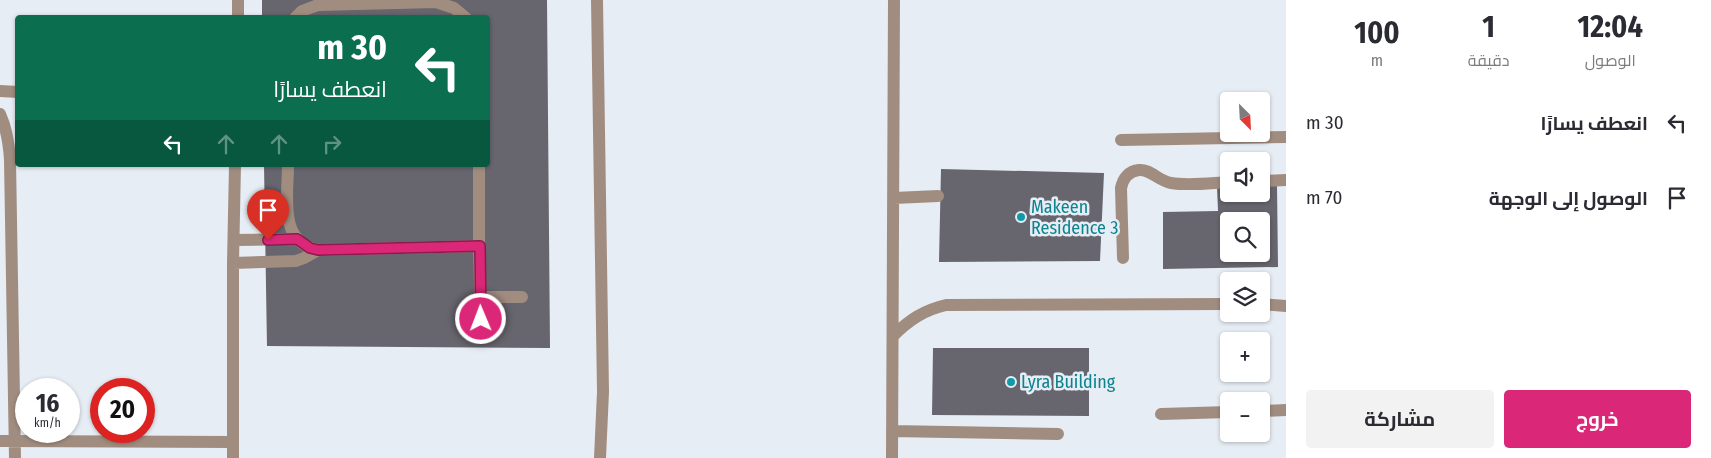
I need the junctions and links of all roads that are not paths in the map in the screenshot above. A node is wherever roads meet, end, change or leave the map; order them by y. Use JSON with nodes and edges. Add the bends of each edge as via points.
{"nodes":[{"id":1,"x":238,"y":0,"type":"edge"},
{"id":2,"x":597,"y":0,"type":"edge"},
{"id":3,"x":894,"y":0,"type":"edge"},
{"id":4,"x":238,"y":15,"type":"edge"},
{"id":5,"x":298,"y":15,"type":"edge"},
{"id":6,"x":462,"y":15,"type":"edge"},
{"id":7,"x":0,"y":91,"type":"edge"},
{"id":8,"x":15,"y":92,"type":"edge"},
{"id":9,"x":0,"y":114,"type":"edge"},
{"id":10,"x":1286,"y":137,"type":"edge"},
{"id":11,"x":1122,"y":140,"type":"dead end"},
{"id":12,"x":235,"y":167,"type":"edge"},
{"id":13,"x":288,"y":167,"type":"edge"},
{"id":14,"x":479,"y":167,"type":"edge"},
{"id":15,"x":1286,"y":180,"type":"edge"},
{"id":16,"x":1270,"y":181,"type":"edge"},
{"id":17,"x":1220,"y":182,"type":"edge"},
{"id":18,"x":938,"y":196,"type":"dead end"},
{"id":19,"x":894,"y":198,"type":"junction"},
{"id":20,"x":297,"y":239,"type":"junction"},
{"id":21,"x":234,"y":240,"type":"junction"},
{"id":22,"x":480,"y":246,"type":"junction"},
{"id":23,"x":318,"y":250,"type":"junction"},
{"id":24,"x":1123,"y":258,"type":"dead end"},
{"id":25,"x":233,"y":263,"type":"junction"},
{"id":26,"x":480,"y":297,"type":"junction"},
{"id":27,"x":522,"y":297,"type":"dead end"},
{"id":28,"x":1220,"y":304,"type":"edge"},
{"id":29,"x":1270,"y":305,"type":"edge"},
{"id":30,"x":1286,"y":306,"type":"edge"},
{"id":31,"x":481,"y":319,"type":"dead end"},
{"id":32,"x":893,"y":336,"type":"junction"},
{"id":33,"x":1286,"y":410,"type":"edge"},
{"id":34,"x":1270,"y":411,"type":"edge"},
{"id":35,"x":1220,"y":412,"type":"edge"},
{"id":36,"x":1161,"y":414,"type":"dead end"},
{"id":37,"x":892,"y":431,"type":"junction"},
{"id":38,"x":1058,"y":434,"type":"dead end"},
{"id":39,"x":0,"y":442,"type":"edge"},
{"id":40,"x":15,"y":442,"type":"joint"},
{"id":41,"x":80,"y":442,"type":"edge"},
{"id":42,"x":233,"y":442,"type":"junction"},
{"id":43,"x":15,"y":443,"type":"edge"},
{"id":44,"x":15,"y":458,"type":"edge"},
{"id":45,"x":233,"y":458,"type":"edge"},
{"id":46,"x":600,"y":458,"type":"edge"},
{"id":47,"x":892,"y":458,"type":"edge"}],
"edges":[{"from":1,"to":4,"type":"street"},
{"from":2,"to":46,"type":"street","via":[[603,392]]},
{"from":3,"to":19,"type":"street"},
{"from":5,"to":6,"type":"street","via":[[318,5],[436,2],[454,8]]},
{"from":7,"to":8,"type":"street"},
{"from":9,"to":40,"type":"street","via":[[9,141],[10,160]]},
{"from":10,"to":11,"type":"street"},
{"from":12,"to":21,"type":"street"},
{"from":13,"to":20,"type":"street","via":[[288,219]]},
{"from":14,"to":22,"type":"street"},
{"from":15,"to":16,"type":"street"},
{"from":17,"to":24,"type":"street","via":[[1171,183],[1145,170],[1126,176],[1121,188]]},
{"from":18,"to":19,"type":"street"},
{"from":19,"to":32,"type":"street"},
{"from":20,"to":21,"type":"street"},
{"from":20,"to":23,"type":"street"},
{"from":21,"to":25,"type":"street"},
{"from":22,"to":23,"type":"street"},
{"from":22,"to":26,"type":"street"},
{"from":23,"to":25,"type":"street","via":[[296,261]]},
{"from":25,"to":42,"type":"street"},
{"from":26,"to":27,"type":"street"},
{"from":26,"to":31,"type":"street"},
{"from":28,"to":32,"type":"street","via":[[946,305],[917,316]]},
{"from":29,"to":30,"type":"street"},
{"from":32,"to":37,"type":"street"},
{"from":33,"to":34,"type":"street"},
{"from":35,"to":36,"type":"street"},
{"from":37,"to":38,"type":"street"},
{"from":37,"to":47,"type":"street"},
{"from":39,"to":40,"type":"street"},
{"from":41,"to":42,"type":"street"},
{"from":42,"to":45,"type":"street"},
{"from":43,"to":44,"type":"street"}]}
